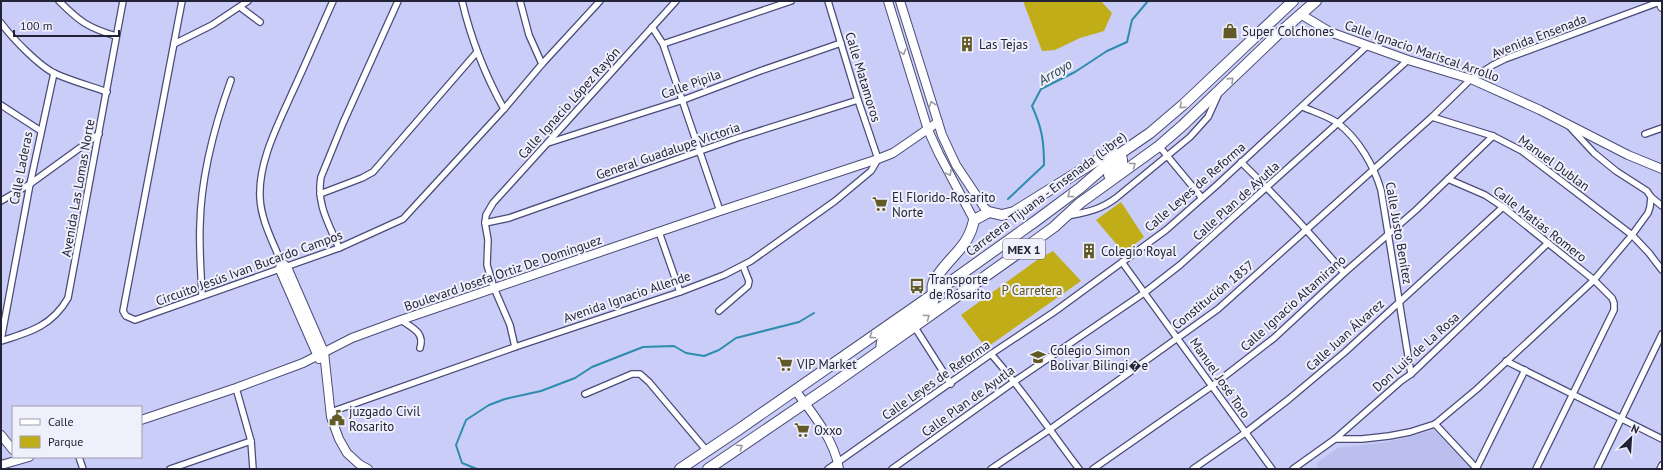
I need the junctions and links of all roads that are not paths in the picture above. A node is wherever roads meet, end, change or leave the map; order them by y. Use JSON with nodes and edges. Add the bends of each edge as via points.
{"nodes":[{"id":1,"x":58,"y":1,"type":"edge"},
{"id":2,"x":123,"y":1,"type":"edge"},
{"id":3,"x":182,"y":1,"type":"edge"},
{"id":4,"x":248,"y":1,"type":"edge"},
{"id":5,"x":333,"y":1,"type":"edge"},
{"id":6,"x":398,"y":1,"type":"edge"},
{"id":7,"x":462,"y":1,"type":"edge"},
{"id":8,"x":526,"y":1,"type":"edge"},
{"id":9,"x":600,"y":1,"type":"edge"},
{"id":10,"x":676,"y":1,"type":"edge"},
{"id":11,"x":791,"y":1,"type":"edge"},
{"id":12,"x":828,"y":1,"type":"edge"},
{"id":13,"x":888,"y":1,"type":"edge"},
{"id":14,"x":900,"y":1,"type":"edge"},
{"id":15,"x":1293,"y":1,"type":"edge"},
{"id":16,"x":1316,"y":1,"type":"edge"},
{"id":17,"x":1661,"y":3,"type":"edge"},
{"id":18,"x":521,"y":4,"type":"edge"},
{"id":19,"x":240,"y":7,"type":"junction"},
{"id":20,"x":1302,"y":15,"type":"junction"},
{"id":21,"x":260,"y":22,"type":"dead end"},
{"id":22,"x":1,"y":23,"type":"edge"},
{"id":23,"x":907,"y":25,"type":"junction"},
{"id":24,"x":652,"y":27,"type":"junction"},
{"id":25,"x":896,"y":29,"type":"junction"},
{"id":26,"x":1261,"y":30,"type":"junction"},
{"id":27,"x":1277,"y":35,"type":"junction"},
{"id":28,"x":116,"y":36,"type":"junction"},
{"id":29,"x":841,"y":43,"type":"junction"},
{"id":30,"x":174,"y":44,"type":"junction"},
{"id":31,"x":663,"y":44,"type":"junction"},
{"id":32,"x":1368,"y":45,"type":"junction"},
{"id":33,"x":477,"y":52,"type":"junction"},
{"id":34,"x":1408,"y":60,"type":"junction"},
{"id":35,"x":542,"y":64,"type":"junction"},
{"id":36,"x":54,"y":73,"type":"junction"},
{"id":37,"x":1471,"y":79,"type":"junction"},
{"id":38,"x":231,"y":80,"type":"dead end"},
{"id":39,"x":106,"y":92,"type":"junction"},
{"id":40,"x":1219,"y":92,"type":"junction"},
{"id":41,"x":683,"y":100,"type":"junction"},
{"id":42,"x":858,"y":100,"type":"junction"},
{"id":43,"x":1,"y":104,"type":"edge"},
{"id":44,"x":1302,"y":107,"type":"junction"},
{"id":45,"x":504,"y":109,"type":"junction"},
{"id":46,"x":1432,"y":117,"type":"junction"},
{"id":47,"x":938,"y":122,"type":"junction"},
{"id":48,"x":1338,"y":123,"type":"junction"},
{"id":49,"x":1566,"y":123,"type":"junction"},
{"id":50,"x":1662,"y":128,"type":"edge"},
{"id":51,"x":928,"y":130,"type":"junction"},
{"id":52,"x":41,"y":131,"type":"junction"},
{"id":53,"x":99,"y":134,"type":"junction"},
{"id":54,"x":1645,"y":134,"type":"dead end"},
{"id":55,"x":1493,"y":136,"type":"junction"},
{"id":56,"x":548,"y":143,"type":"junction"},
{"id":57,"x":1159,"y":146,"type":"junction"},
{"id":58,"x":700,"y":152,"type":"junction"},
{"id":59,"x":1118,"y":155,"type":"junction"},
{"id":60,"x":1168,"y":156,"type":"junction"},
{"id":61,"x":878,"y":159,"type":"junction"},
{"id":62,"x":1241,"y":162,"type":"junction"},
{"id":63,"x":1374,"y":168,"type":"junction"},
{"id":64,"x":1662,"y":169,"type":"edge"},
{"id":65,"x":1448,"y":179,"type":"junction"},
{"id":66,"x":30,"y":184,"type":"junction"},
{"id":67,"x":1268,"y":187,"type":"junction"},
{"id":68,"x":320,"y":194,"type":"junction"},
{"id":69,"x":1651,"y":197,"type":"junction"},
{"id":70,"x":1202,"y":198,"type":"junction"},
{"id":71,"x":1,"y":201,"type":"edge"},
{"id":72,"x":1080,"y":204,"type":"junction"},
{"id":73,"x":1662,"y":206,"type":"edge"},
{"id":74,"x":1503,"y":207,"type":"junction"},
{"id":75,"x":720,"y":211,"type":"junction"},
{"id":76,"x":990,"y":212,"type":"junction"},
{"id":77,"x":1066,"y":216,"type":"junction"},
{"id":78,"x":974,"y":220,"type":"junction"},
{"id":79,"x":485,"y":223,"type":"junction"},
{"id":80,"x":1307,"y":229,"type":"junction"},
{"id":81,"x":659,"y":232,"type":"junction"},
{"id":82,"x":1388,"y":235,"type":"junction"},
{"id":83,"x":1632,"y":235,"type":"junction"},
{"id":84,"x":1548,"y":243,"type":"junction"},
{"id":85,"x":339,"y":248,"type":"junction"},
{"id":86,"x":1122,"y":262,"type":"junction"},
{"id":87,"x":283,"y":266,"type":"junction"},
{"id":88,"x":743,"y":266,"type":"junction"},
{"id":89,"x":1662,"y":270,"type":"edge"},
{"id":90,"x":1344,"y":273,"type":"junction"},
{"id":91,"x":1594,"y":280,"type":"junction"},
{"id":92,"x":494,"y":288,"type":"junction"},
{"id":93,"x":680,"y":292,"type":"junction"},
{"id":94,"x":1144,"y":292,"type":"junction"},
{"id":95,"x":202,"y":295,"type":"junction"},
{"id":96,"x":932,"y":295,"type":"junction"},
{"id":97,"x":1399,"y":300,"type":"junction"},
{"id":98,"x":719,"y":310,"type":"dead end"},
{"id":99,"x":401,"y":320,"type":"junction"},
{"id":100,"x":914,"y":326,"type":"junction"},
{"id":101,"x":1662,"y":334,"type":"edge"},
{"id":102,"x":1178,"y":338,"type":"junction"},
{"id":103,"x":1,"y":340,"type":"edge"},
{"id":104,"x":515,"y":347,"type":"junction"},
{"id":105,"x":420,"y":348,"type":"dead end"},
{"id":106,"x":881,"y":349,"type":"junction"},
{"id":107,"x":320,"y":354,"type":"junction"},
{"id":108,"x":991,"y":354,"type":"junction"},
{"id":109,"x":1506,"y":361,"type":"junction"},
{"id":110,"x":1525,"y":370,"type":"junction"},
{"id":111,"x":1411,"y":374,"type":"junction"},
{"id":112,"x":1015,"y":381,"type":"junction"},
{"id":113,"x":951,"y":384,"type":"junction"},
{"id":114,"x":1212,"y":386,"type":"junction"},
{"id":115,"x":236,"y":388,"type":"junction"},
{"id":116,"x":795,"y":390,"type":"junction"},
{"id":117,"x":584,"y":394,"type":"dead end"},
{"id":118,"x":1573,"y":394,"type":"junction"},
{"id":119,"x":805,"y":403,"type":"junction"},
{"id":120,"x":331,"y":412,"type":"junction"},
{"id":121,"x":1622,"y":419,"type":"junction"},
{"id":122,"x":142,"y":420,"type":"edge"},
{"id":123,"x":1435,"y":424,"type":"junction"},
{"id":124,"x":1049,"y":430,"type":"junction"},
{"id":125,"x":1245,"y":433,"type":"junction"},
{"id":126,"x":1,"y":435,"type":"edge"},
{"id":127,"x":1662,"y":438,"type":"edge"},
{"id":128,"x":1335,"y":439,"type":"junction"},
{"id":129,"x":251,"y":441,"type":"junction"},
{"id":130,"x":12,"y":449,"type":"edge"},
{"id":131,"x":707,"y":451,"type":"junction"},
{"id":132,"x":23,"y":458,"type":"edge"},
{"id":133,"x":79,"y":458,"type":"edge"},
{"id":134,"x":1,"y":465,"type":"edge"},
{"id":135,"x":1662,"y":465,"type":"edge"},
{"id":136,"x":838,"y":466,"type":"edge"},
{"id":137,"x":83,"y":469,"type":"edge"},
{"id":138,"x":170,"y":469,"type":"edge"},
{"id":139,"x":254,"y":469,"type":"edge"},
{"id":140,"x":368,"y":469,"type":"edge"},
{"id":141,"x":680,"y":469,"type":"edge"},
{"id":142,"x":708,"y":469,"type":"edge"},
{"id":143,"x":828,"y":469,"type":"edge"},
{"id":144,"x":892,"y":469,"type":"edge"},
{"id":145,"x":990,"y":469,"type":"edge"},
{"id":146,"x":1079,"y":469,"type":"edge"},
{"id":147,"x":1093,"y":469,"type":"edge"},
{"id":148,"x":1193,"y":469,"type":"edge"},
{"id":149,"x":1272,"y":469,"type":"edge"},
{"id":150,"x":1293,"y":469,"type":"edge"},
{"id":151,"x":1476,"y":469,"type":"edge"},
{"id":152,"x":1536,"y":469,"type":"edge"},
{"id":153,"x":1597,"y":469,"type":"edge"},
{"id":154,"x":1660,"y":469,"type":"edge"}],
"edges":[{"from":1,"to":28,"type":"street","via":[[75,17],[94,29]]},
{"from":2,"to":28,"type":"street","name":"Avenida Las Lomas Norte"},
{"from":3,"to":30,"type":"street","name":"Circuito Jesús Ivan Bucardo Campos"},
{"from":4,"to":19,"type":"street"},
{"from":5,"to":87,"type":"street","via":[[278,127],[263,168],[260,199],[266,223]]},
{"from":6,"to":68,"type":"street","via":[[326,164],[321,177]]},
{"from":7,"to":33,"type":"street"},
{"from":8,"to":18,"type":"street"},
{"from":9,"to":35,"type":"street","name":"Circuito Jesús Ivan Bucardo Campos"},
{"from":10,"to":24,"type":"street","name":"Calle Ignacio López Rayón"},
{"from":11,"to":31,"type":"street"},
{"from":12,"to":29,"type":"street","name":"Calle Matamoros"},
{"from":13,"to":25,"type":"main road"},
{"from":14,"to":23,"type":"main road"},
{"from":15,"to":26,"type":"highway","name":"Carretera Tijuana - Ensenada (Libre)","number":"MEX 1"},
{"from":16,"to":20,"type":"highway","number":"MEX 1"},
{"from":17,"to":37,"type":"street","name":"Avenida Ensenada","via":[[1505,59]]},
{"from":18,"to":35,"type":"street","via":[[529,35]]},
{"from":19,"to":21,"type":"street"},
{"from":19,"to":30,"type":"street","via":[[212,25]]},
{"from":20,"to":27,"type":"highway","number":"MEX 1"},
{"from":20,"to":32,"type":"main road","name":"Calle Ignacio Mariscal Arrollo","via":[[1330,32]]},
{"from":22,"to":36,"type":"street","via":[[31,55]]},
{"from":23,"to":25,"type":"main road"},
{"from":47,"to":23,"type":"main road","one_way":true},
{"from":24,"to":31,"type":"street"},
{"from":24,"to":56,"type":"street","name":"Calle Ignacio López Rayón"},
{"from":25,"to":51,"type":"main road","one_way":true},
{"from":26,"to":27,"type":"highway"},
{"from":26,"to":59,"type":"highway","name":"Carretera Tijuana - Ensenada (Libre)","number":"MEX 1","one_way":true,"via":[[1180,108]]},
{"from":40,"to":27,"type":"highway","number":"MEX 1","one_way":true},
{"from":28,"to":39,"type":"street","name":"Avenida Las Lomas Norte"},
{"from":29,"to":41,"type":"street","name":"Calle Pípila"},
{"from":29,"to":42,"type":"street","name":"Calle Matamoros"},
{"from":30,"to":95,"type":"street","name":"Circuito Jesús Ivan Bucardo Campos","via":[[123,311],[126,316],[135,320]]},
{"from":31,"to":41,"type":"street"},
{"from":32,"to":34,"type":"main road","name":"Calle Ignacio Mariscal Arrollo"},
{"from":32,"to":44,"type":"street","name":"Calle Leyes de Reforma"},
{"from":33,"to":45,"type":"street"},
{"from":33,"to":68,"type":"street","via":[[373,172]]},
{"from":34,"to":37,"type":"main road","name":"Calle Ignacio Mariscal Arrollo"},
{"from":34,"to":48,"type":"street","name":"Calle Plan de Ayutla"},
{"from":35,"to":45,"type":"street","name":"Circuito Jesús Ivan Bucardo Campos"},
{"from":36,"to":39,"type":"street"},
{"from":36,"to":52,"type":"street","name":"Calle Laderas"},
{"from":37,"to":46,"type":"street","name":"Avenida Ensenada"},
{"from":37,"to":49,"type":"main road","name":"Calle Ignacio Mariscal Arrollo"},
{"from":38,"to":95,"type":"street","via":[[217,119],[204,178],[200,225]]},
{"from":39,"to":53,"type":"street","name":"Avenida Las Lomas Norte"},
{"from":40,"to":57,"type":"highway","number":"MEX 1"},
{"from":40,"to":60,"type":"street","via":[[1208,117]]},
{"from":41,"to":56,"type":"street","name":"Calle Pípila"},
{"from":41,"to":58,"type":"street"},
{"from":42,"to":58,"type":"street","name":"General Guadalupe Victoria"},
{"from":42,"to":61,"type":"street","name":"Calle Matamoros"},
{"from":43,"to":52,"type":"street"},
{"from":44,"to":48,"type":"street","name":"Calle Justo Benítez"},
{"from":44,"to":62,"type":"street","name":"Calle Leyes de Reforma"},
{"from":45,"to":85,"type":"street","name":"Circuito Jesús Ivan Bucardo Campos","via":[[402,219]]},
{"from":46,"to":55,"type":"street","name":"Manuel Dublan"},
{"from":46,"to":63,"type":"street","name":"Constitución 1857"},
{"from":47,"to":51,"type":"main road","name":"Avenida Ignacio Allende"},
{"from":47,"to":76,"type":"main road","via":[[956,165]]},
{"from":48,"to":63,"type":"street","name":"Calle Justo Benítez","via":[[1354,139]]},
{"from":48,"to":67,"type":"street","name":"Calle Plan de Ayutla"},
{"from":49,"to":64,"type":"main road","name":"Calle Ignacio Mariscal Arrollo","via":[[1628,155]]},
{"from":49,"to":69,"type":"street","via":[[1594,153],[1647,191]]},
{"from":50,"to":54,"type":"street"},
{"from":51,"to":61,"type":"main road","name":"Avenida Ignacio Allende"},
{"from":51,"to":78,"type":"main road","one_way":true},
{"from":52,"to":66,"type":"street","name":"Calle Laderas"},
{"from":53,"to":66,"type":"street"},
{"from":53,"to":103,"type":"street","name":"Avenida Las Lomas Norte","via":[[68,298],[56,315],[39,328]]},
{"from":55,"to":65,"type":"street","name":"Calle Ignacio Altamirano"},
{"from":55,"to":83,"type":"street","name":"Manuel Dublan","via":[[1512,144],[1534,159]]},
{"from":56,"to":79,"type":"street","name":"Calle Ignacio López Rayón","via":[[493,203],[486,215]]},
{"from":57,"to":60,"type":"street"},
{"from":72,"to":57,"type":"highway","number":"MEX 1","one_way":true},
{"from":58,"to":75,"type":"street"},
{"from":58,"to":79,"type":"street","name":"General Guadalupe Victoria","via":[[509,218]]},
{"from":59,"to":72,"type":"highway","via":[[1122,163],[1085,192]]},
{"from":59,"to":76,"type":"highway","via":[[1114,153],[1104,156],[1014,212],[1002,215]]},
{"from":59,"to":96,"type":"highway","name":"Carretera Tijuana - Ensenada (Libre)","number":"MEX 1","one_way":true,"via":[[1080,188]]},
{"from":60,"to":70,"type":"street"},
{"from":60,"to":77,"type":"street","via":[[1105,206],[1094,211]]},
{"from":61,"to":75,"type":"main road","name":"Boulevard Josefa Ortiz De Domínguez"},
{"from":61,"to":88,"type":"street","name":"Avenida Ignacio Allende","via":[[871,171],[835,201]]},
{"from":62,"to":67,"type":"street"},
{"from":62,"to":70,"type":"street","name":"Calle Leyes de Reforma"},
{"from":63,"to":80,"type":"street","name":"Constitución 1857"},
{"from":63,"to":82,"type":"street","name":"Calle Justo Benítez","via":[[1381,190]]},
{"from":65,"to":74,"type":"street","name":"Calle Matías Romero","via":[[1486,195]]},
{"from":65,"to":82,"type":"street","name":"Calle Ignacio Altamirano"},
{"from":66,"to":71,"type":"street"},
{"from":66,"to":103,"type":"street","name":"Calle Laderas"},
{"from":67,"to":80,"type":"street"},
{"from":67,"to":94,"type":"street","name":"Calle Plan de Ayutla","via":[[1180,265]]},
{"from":68,"to":85,"type":"street","via":[[321,206]]},
{"from":69,"to":73,"type":"street"},
{"from":69,"to":83,"type":"street","via":[[1648,213]]},
{"from":70,"to":86,"type":"street","name":"Calle Leyes de Reforma","via":[[1166,230]]},
{"from":72,"to":77,"type":"highway","number":"MEX 1"},
{"from":74,"to":84,"type":"street","name":"Calle Matías Romero"},
{"from":74,"to":97,"type":"street","name":"Calle Juan Álvarez"},
{"from":75,"to":81,"type":"main road","name":"Boulevard Josefa Ortiz De Domínguez"},
{"from":76,"to":78,"type":"highway"},
{"from":100,"to":77,"type":"highway","number":"MEX 1","one_way":true},
{"from":78,"to":96,"type":"highway","via":[[962,247],[936,278]]},
{"from":79,"to":92,"type":"street","via":[[488,240],[487,265]]},
{"from":80,"to":90,"type":"street"},
{"from":80,"to":102,"type":"street","name":"Constitución 1857","via":[[1218,309]]},
{"from":81,"to":92,"type":"main road","name":"Boulevard Josefa Ortiz De Domínguez"},
{"from":81,"to":93,"type":"street"},
{"from":82,"to":90,"type":"street","name":"Calle Ignacio Altamirano"},
{"from":82,"to":97,"type":"street","name":"Calle Justo Benítez"},
{"from":83,"to":89,"type":"street","name":"Manuel Dublan"},
{"from":83,"to":91,"type":"street"},
{"from":84,"to":91,"type":"street","name":"Calle Matías Romero"},
{"from":84,"to":111,"type":"street","name":"Don Luis de La Rosa"},
{"from":85,"to":87,"type":"street","name":"Circuito Jesús Ivan Bucardo Campos"},
{"from":86,"to":94,"type":"street","name":"Manuel José Toro"},
{"from":86,"to":108,"type":"street","name":"Calle Leyes de Reforma"},
{"from":87,"to":95,"type":"street","name":"Circuito Jesús Ivan Bucardo Campos"},
{"from":87,"to":107,"type":"main road","via":[[302,318]]},
{"from":88,"to":93,"type":"street","name":"Avenida Ignacio Allende"},
{"from":88,"to":98,"type":"street","via":[[749,281],[748,286]]},
{"from":90,"to":114,"type":"street","name":"Calle Ignacio Altamirano","via":[[1274,338]]},
{"from":91,"to":109,"type":"street"},
{"from":91,"to":118,"type":"street","name":"Calle Matías Romero","via":[[1612,298],[1614,310]]},
{"from":92,"to":99,"type":"main road","name":"Boulevard Josefa Ortiz De Domínguez"},
{"from":92,"to":104,"type":"street","via":[[507,317]]},
{"from":93,"to":104,"type":"street","name":"Avenida Ignacio Allende"},
{"from":94,"to":102,"type":"street","name":"Manuel José Toro"},
{"from":94,"to":112,"type":"street","name":"Calle Plan de Ayutla"},
{"from":96,"to":106,"type":"highway","via":[[933,302],[885,337]]},
{"from":96,"to":116,"type":"highway","name":"Carretera Tijuana - Ensenada (Libre)","number":"MEX 1","one_way":true},
{"from":97,"to":111,"type":"street","name":"Calle Justo Benítez"},
{"from":97,"to":125,"type":"street","name":"Calle Juan Álvarez","via":[[1344,352]]},
{"from":99,"to":105,"type":"street","via":[[420,335]]},
{"from":99,"to":107,"type":"main road","name":"Boulevard Josefa Ortiz De Domínguez","via":[[352,338]]},
{"from":100,"to":106,"type":"highway","number":"MEX 1"},
{"from":100,"to":113,"type":"street"},
{"from":101,"to":121,"type":"street"},
{"from":102,"to":114,"type":"street","name":"Manuel José Toro"},
{"from":102,"to":124,"type":"street","name":"Constitución 1857"},
{"from":104,"to":120,"type":"street","name":"Avenida Ignacio Allende"},
{"from":106,"to":119,"type":"highway","number":"MEX 1"},
{"from":107,"to":115,"type":"main road","name":"Boulevard Josefa Ortiz De Domínguez"},
{"from":107,"to":120,"type":"main road","via":[[325,367]]},
{"from":108,"to":112,"type":"street"},
{"from":108,"to":113,"type":"street","name":"Calle Leyes de Reforma"},
{"from":109,"to":110,"type":"street"},
{"from":109,"to":123,"type":"street"},
{"from":110,"to":118,"type":"street"},
{"from":110,"to":151,"type":"street"},
{"from":111,"to":128,"type":"street","name":"Don Luis de La Rosa"},
{"from":112,"to":124,"type":"street"},
{"from":112,"to":144,"type":"street","name":"Calle Plan de Ayutla"},
{"from":113,"to":136,"type":"street","name":"Calle Leyes de Reforma"},
{"from":114,"to":125,"type":"street","name":"Manuel José Toro"},
{"from":114,"to":147,"type":"street","name":"Calle Ignacio Altamirano"},
{"from":115,"to":122,"type":"main road","name":"Boulevard Josefa Ortiz De Domínguez"},
{"from":115,"to":129,"type":"street"},
{"from":116,"to":119,"type":"main road"},
{"from":116,"to":131,"type":"highway","name":"Carretera Tijuana - Ensenada (Libre)","number":"MEX 1"},
{"from":117,"to":131,"type":"street","via":[[632,374],[640,374]]},
{"from":118,"to":121,"type":"street"},
{"from":118,"to":152,"type":"street","name":"Calle Matías Romero"},
{"from":119,"to":136,"type":"main road","via":[[833,447]]},
{"from":142,"to":119,"type":"highway","number":"MEX 1","one_way":true},
{"from":120,"to":140,"type":"main road","via":[[347,453]]},
{"from":121,"to":127,"type":"street"},
{"from":121,"to":153,"type":"street"},
{"from":123,"to":128,"type":"street","via":[[1389,436]]},
{"from":123,"to":151,"type":"street"},
{"from":124,"to":145,"type":"street","name":"Constitución 1857"},
{"from":124,"to":146,"type":"street"},
{"from":125,"to":148,"type":"street","name":"Calle Juan Álvarez"},
{"from":125,"to":149,"type":"street","name":"Manuel José Toro"},
{"from":126,"to":130,"type":"main road"},
{"from":128,"to":150,"type":"street","name":"Don Luis de La Rosa"},
{"from":129,"to":138,"type":"street"},
{"from":129,"to":139,"type":"street"},
{"from":131,"to":141,"type":"highway","name":"Carretera Tijuana - Ensenada (Libre)","number":"MEX 1"},
{"from":132,"to":134,"type":"main road"},
{"from":133,"to":137,"type":"street"},
{"from":135,"to":154,"type":"street"},
{"from":136,"to":143,"type":"street","name":"Calle Leyes de Reforma"}]}
